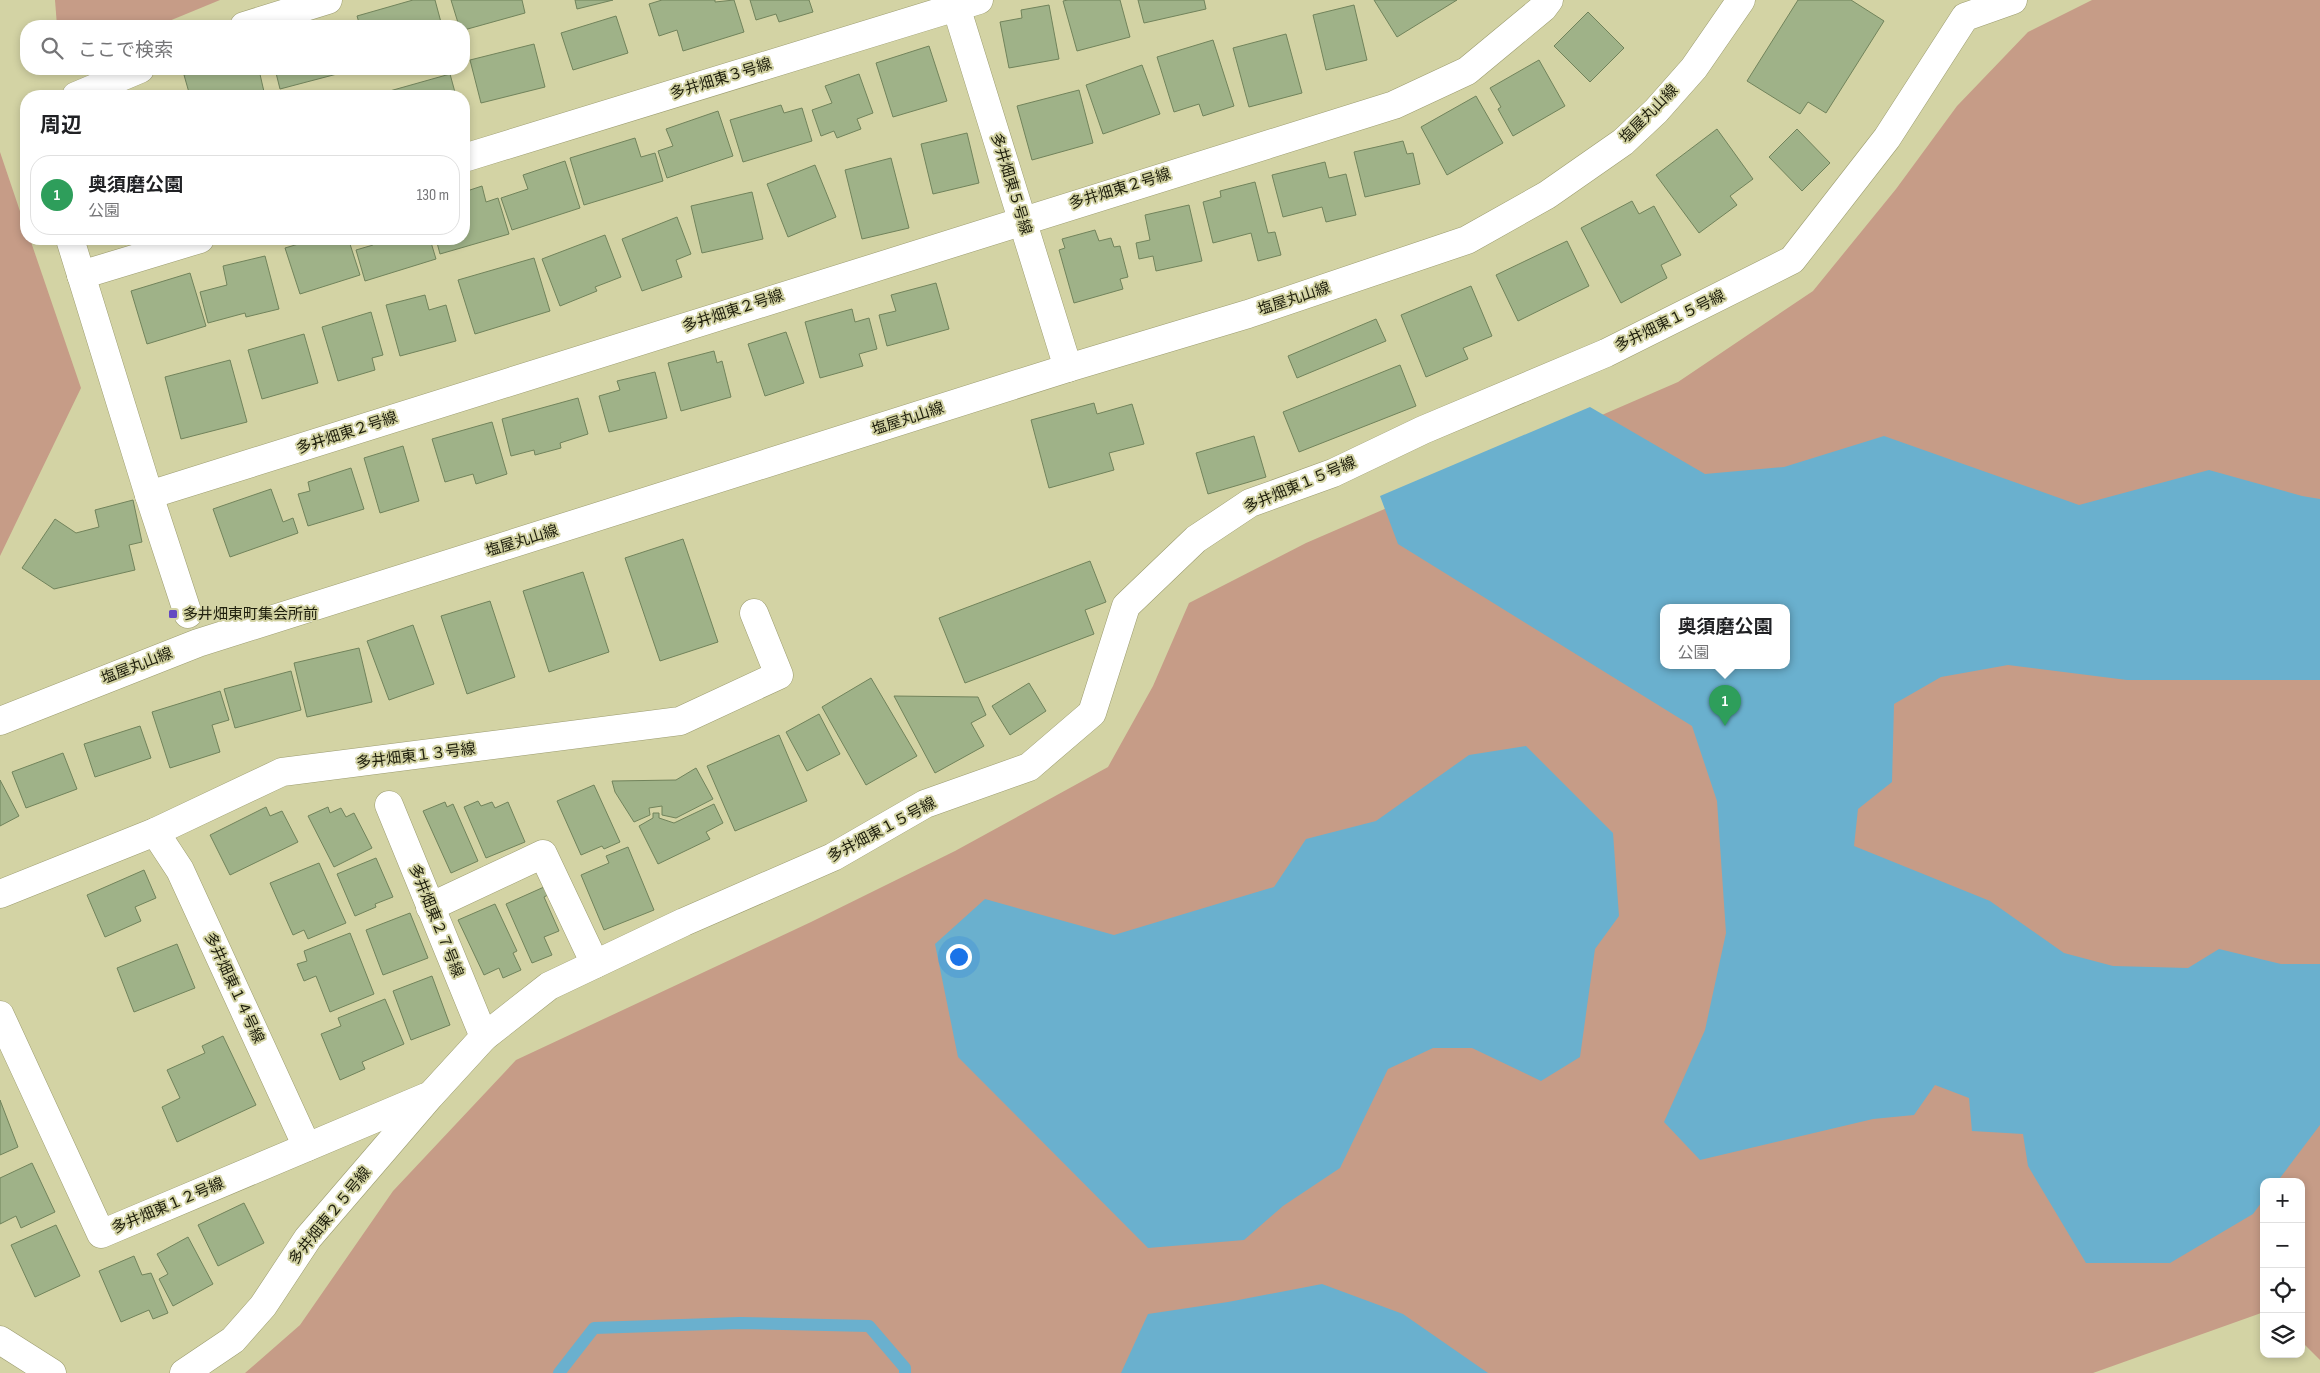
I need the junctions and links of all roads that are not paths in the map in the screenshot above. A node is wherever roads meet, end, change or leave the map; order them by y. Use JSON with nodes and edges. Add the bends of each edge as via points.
{"nodes":[{"id":1,"x":328,"y":0,"type":"edge"},
{"id":2,"x":1548,"y":0,"type":"edge"},
{"id":3,"x":1741,"y":0,"type":"edge"},
{"id":4,"x":2013,"y":0,"type":"edge"},
{"id":5,"x":963,"y":3,"type":"edge"},
{"id":6,"x":263,"y":20,"type":"edge"},
{"id":7,"x":126,"y":75,"type":"edge"},
{"id":8,"x":90,"y":90,"type":"edge"},
{"id":9,"x":470,"y":156,"type":"edge"},
{"id":10,"x":1022,"y":220,"type":"junction"},
{"id":11,"x":72,"y":245,"type":"edge"},
{"id":12,"x":180,"y":245,"type":"edge"},
{"id":13,"x":81,"y":275,"type":"junction"},
{"id":14,"x":1068,"y":368,"type":"junction"},
{"id":15,"x":149,"y":495,"type":"junction"},
{"id":16,"x":754,"y":613,"type":"dead end"},
{"id":17,"x":188,"y":614,"type":"dead end"},
{"id":18,"x":0,"y":721,"type":"edge"},
{"id":19,"x":389,"y":805,"type":"dead end"},
{"id":20,"x":155,"y":832,"type":"junction"},
{"id":21,"x":0,"y":894,"type":"edge"},
{"id":22,"x":430,"y":907,"type":"junction"},
{"id":23,"x":595,"y":964,"type":"junction"},
{"id":24,"x":0,"y":1015,"type":"edge"},
{"id":25,"x":484,"y":1037,"type":"junction"},
{"id":26,"x":430,"y":1096,"type":"junction"},
{"id":27,"x":307,"y":1147,"type":"junction"},
{"id":28,"x":0,"y":1340,"type":"edge"},
{"id":29,"x":52,"y":1373,"type":"edge"},
{"id":30,"x":184,"y":1373,"type":"edge"}],
"edges":[{"from":1,"to":6,"type":"street"},
{"from":2,"to":10,"type":"street","name":"多井畑東２号線","via":[[1543,8],[1467,71],[1394,105]]},
{"from":3,"to":14,"type":"street","name":"塩屋丸山線","via":[[1694,68],[1656,111],[1622,142],[1505,220],[1426,255],[1248,314]]},
{"from":4,"to":23,"type":"street","name":"多井畑東１５号線","via":[[1965,18],[1887,138],[1792,260],[1606,353],[1424,430],[1333,473],[1250,504],[1196,539],[1126,606],[1092,713],[1029,767],[925,804],[833,857]]},
{"from":5,"to":9,"type":"street","name":"多井畑東３号線"},
{"from":5,"to":10,"type":"street","name":"多井畑東５号線"},
{"from":7,"to":8,"type":"street"},
{"from":10,"to":14,"type":"street","name":"多井畑東５号線"},
{"from":10,"to":15,"type":"street","name":"多井畑東２号線"},
{"from":11,"to":13,"type":"street"},
{"from":12,"to":13,"type":"street"},
{"from":13,"to":15,"type":"street"},
{"from":14,"to":18,"type":"street","name":"塩屋丸山線","via":[[198,643]]},
{"from":15,"to":17,"type":"street"},
{"from":16,"to":20,"type":"street","name":"多井畑東１３号線","via":[[779,675],[680,721],[282,772]]},
{"from":19,"to":22,"type":"street","name":"多井畑東２７号線"},
{"from":20,"to":21,"type":"street","name":"多井畑東１３号線"},
{"from":20,"to":27,"type":"street","name":"多井畑東１４号線","via":[[180,870]]},
{"from":22,"to":23,"type":"street","via":[[544,854]]},
{"from":22,"to":25,"type":"street","name":"多井畑東２７号線"},
{"from":23,"to":25,"type":"street","name":"多井畑東１５号線","via":[[549,986]]},
{"from":24,"to":27,"type":"street","name":"多井畑東１２号線","via":[[101,1234]]},
{"from":25,"to":26,"type":"street","name":"多井畑東１５号線"},
{"from":26,"to":27,"type":"street","name":"多井畑東１２号線"},
{"from":26,"to":30,"type":"street","name":"多井畑東２５号線","via":[[308,1238],[263,1306],[233,1340]]},
{"from":28,"to":29,"type":"street"}]}
